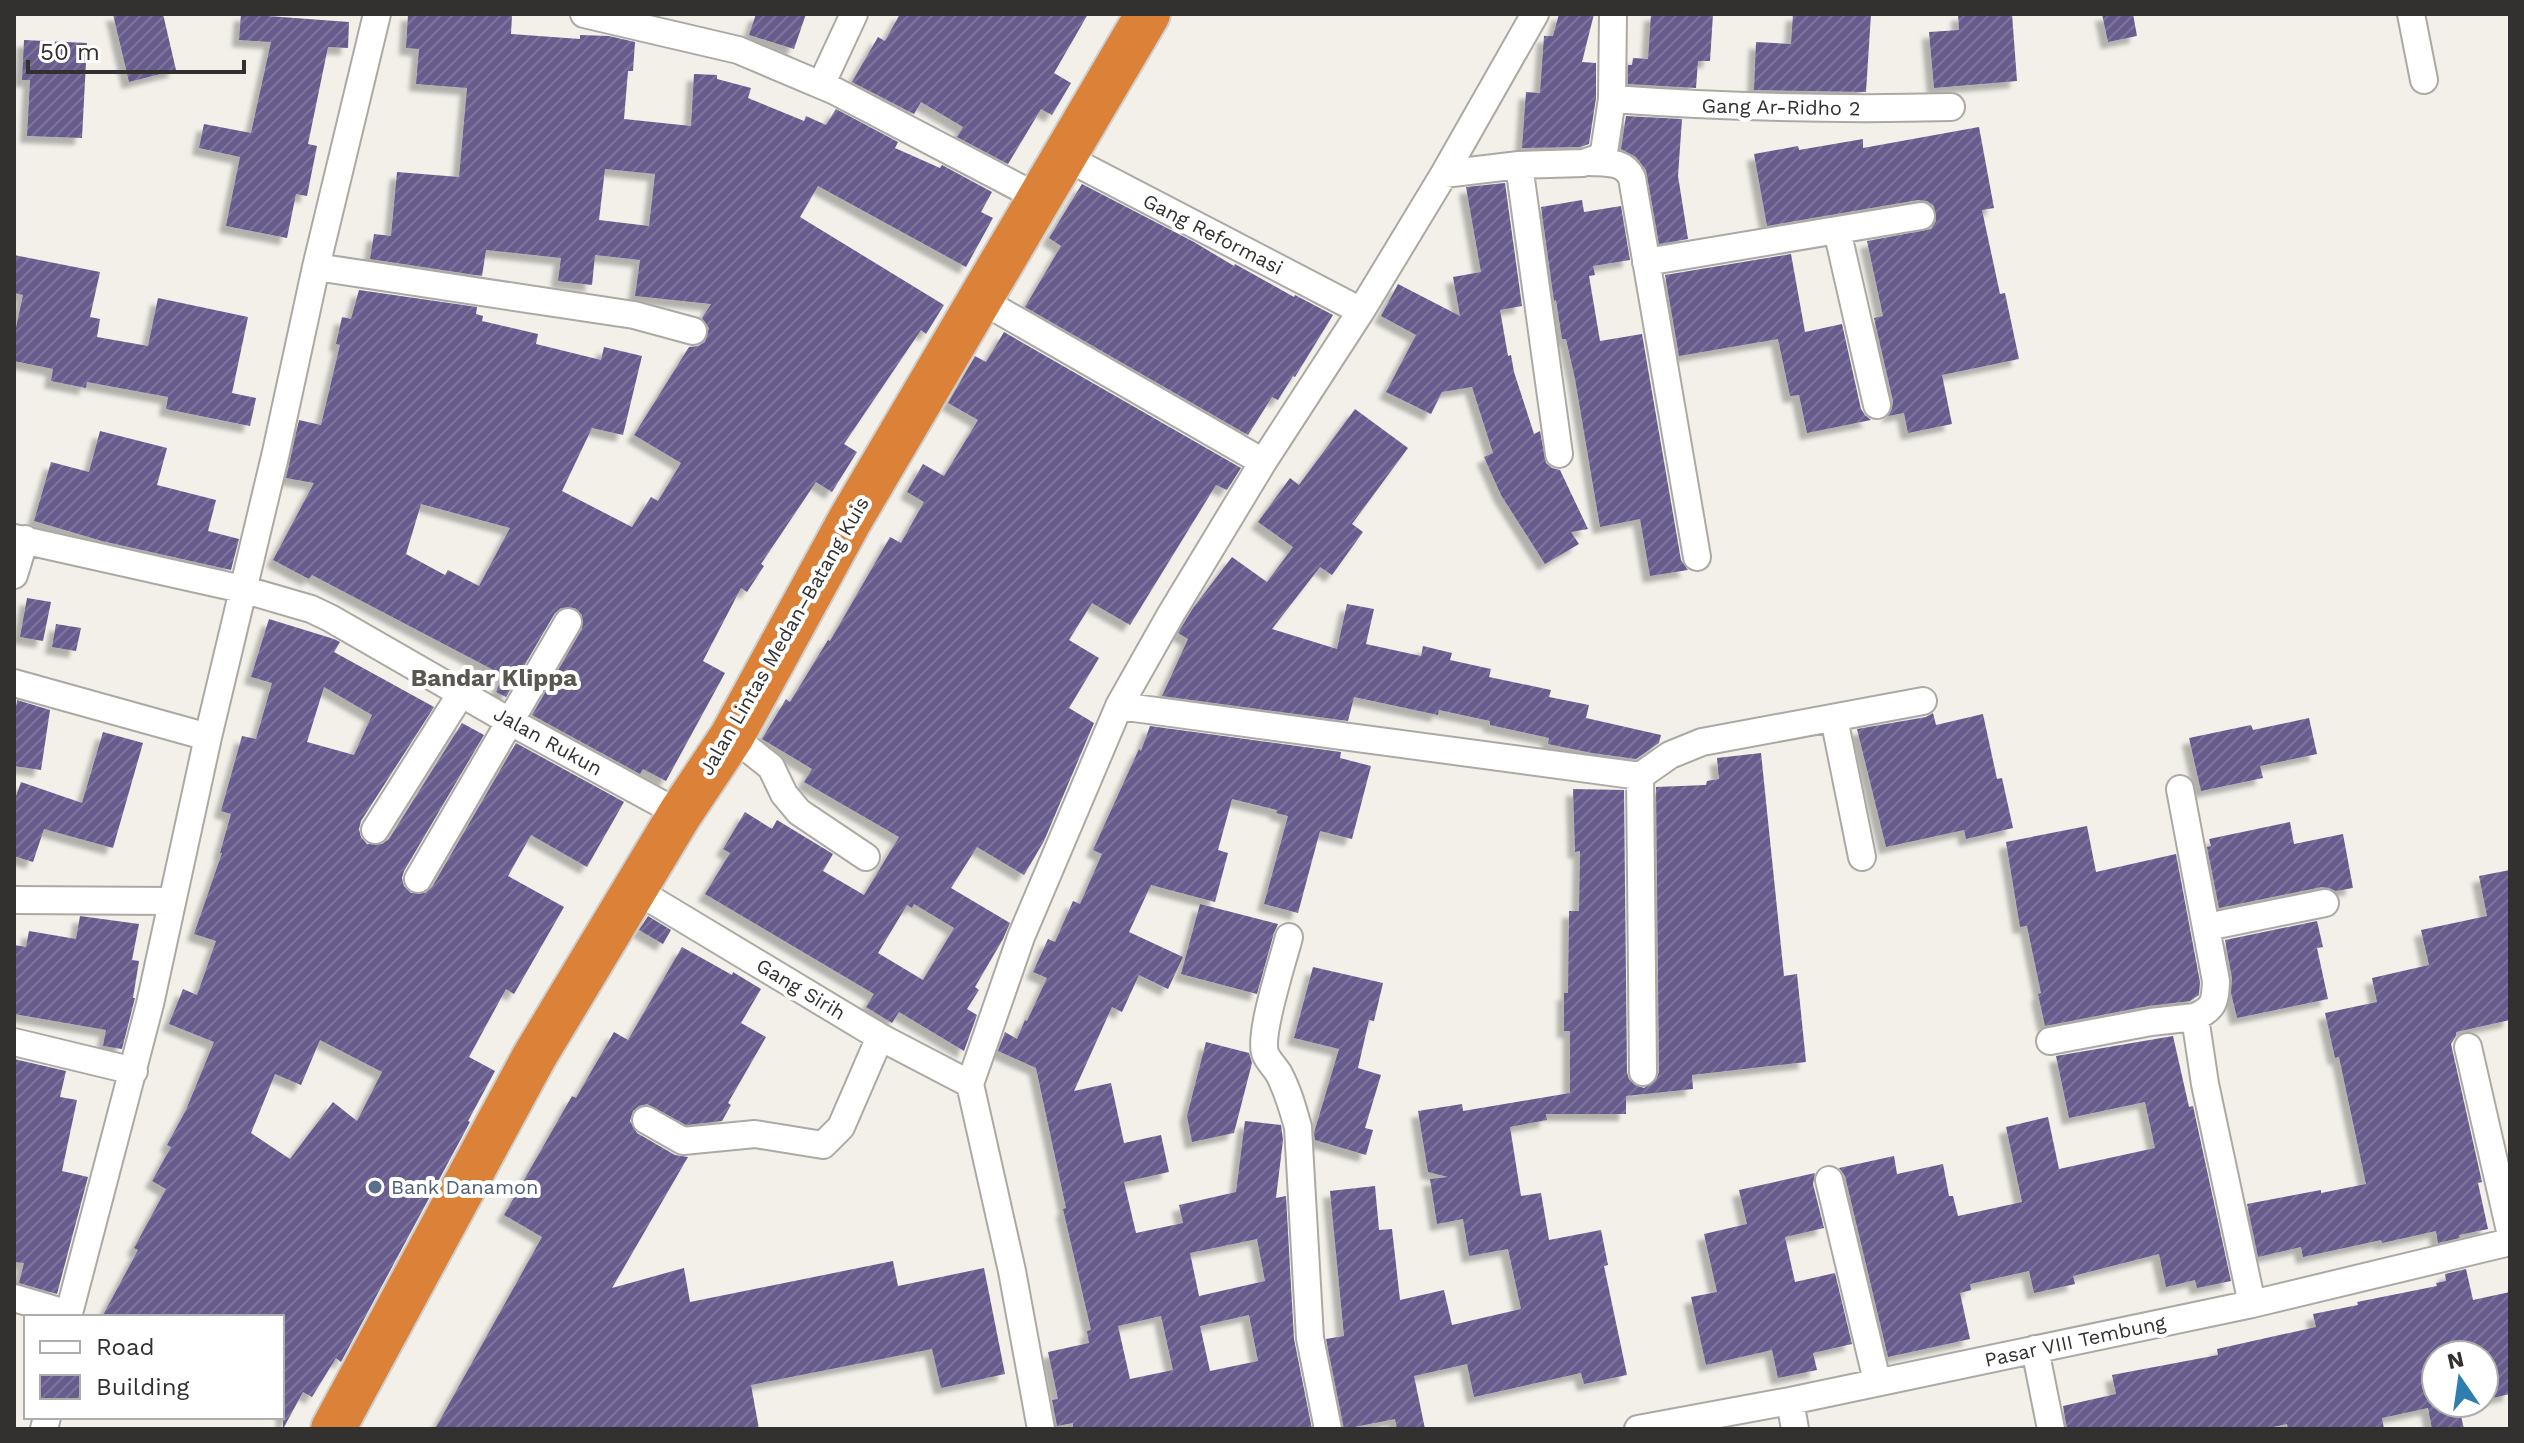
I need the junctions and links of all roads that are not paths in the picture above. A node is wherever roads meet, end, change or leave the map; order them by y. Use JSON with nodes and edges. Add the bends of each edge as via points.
{"nodes":[{"id":1,"x":377,"y":14,"type":"edge"},
{"id":2,"x":584,"y":14,"type":"edge"},
{"id":3,"x":854,"y":14,"type":"edge"},
{"id":4,"x":1148,"y":14,"type":"edge"},
{"id":5,"x":1535,"y":14,"type":"edge"},
{"id":6,"x":1613,"y":14,"type":"edge"},
{"id":7,"x":2411,"y":14,"type":"edge"},
{"id":8,"x":2424,"y":80,"type":"dead end"},
{"id":9,"x":821,"y":85,"type":"junction"},
{"id":10,"x":1612,"y":99,"type":"junction"},
{"id":11,"x":1951,"y":107,"type":"dead end"},
{"id":12,"x":1065,"y":157,"type":"junction"},
{"id":13,"x":1590,"y":162,"type":"junction"},
{"id":14,"x":1519,"y":165,"type":"junction"},
{"id":15,"x":1444,"y":174,"type":"junction"},
{"id":16,"x":1041,"y":199,"type":"junction"},
{"id":17,"x":1921,"y":216,"type":"dead end"},
{"id":18,"x":1837,"y":230,"type":"junction"},
{"id":19,"x":1646,"y":262,"type":"junction"},
{"id":20,"x":316,"y":267,"type":"junction"},
{"id":21,"x":981,"y":300,"type":"junction"},
{"id":22,"x":1361,"y":311,"type":"junction"},
{"id":23,"x":693,"y":331,"type":"dead end"},
{"id":24,"x":1877,"y":405,"type":"dead end"},
{"id":25,"x":1559,"y":454,"type":"dead end"},
{"id":26,"x":1263,"y":462,"type":"junction"},
{"id":27,"x":20,"y":538,"type":"edge"},
{"id":28,"x":1697,"y":557,"type":"dead end"},
{"id":29,"x":14,"y":575,"type":"edge"},
{"id":30,"x":242,"y":589,"type":"junction"},
{"id":31,"x":568,"y":622,"type":"dead end"},
{"id":32,"x":14,"y":683,"type":"edge"},
{"id":33,"x":462,"y":692,"type":"junction"},
{"id":34,"x":1923,"y":701,"type":"dead end"},
{"id":35,"x":1119,"y":706,"type":"junction"},
{"id":36,"x":1834,"y":718,"type":"junction"},
{"id":37,"x":509,"y":721,"type":"junction"},
{"id":38,"x":732,"y":736,"type":"junction"},
{"id":39,"x":208,"y":737,"type":"junction"},
{"id":40,"x":1640,"y":776,"type":"junction"},
{"id":41,"x":2180,"y":789,"type":"dead end"},
{"id":42,"x":680,"y":814,"type":"junction"},
{"id":43,"x":375,"y":830,"type":"dead end"},
{"id":44,"x":866,"y":857,"type":"dead end"},
{"id":45,"x":1862,"y":857,"type":"dead end"},
{"id":46,"x":418,"y":879,"type":"dead end"},
{"id":47,"x":634,"y":889,"type":"junction"},
{"id":48,"x":14,"y":900,"type":"edge"},
{"id":49,"x":171,"y":901,"type":"junction"},
{"id":50,"x":2325,"y":903,"type":"dead end"},
{"id":51,"x":2207,"y":927,"type":"junction"},
{"id":52,"x":1289,"y":937,"type":"dead end"},
{"id":53,"x":2195,"y":1017,"type":"junction"},
{"id":54,"x":880,"y":1037,"type":"junction"},
{"id":55,"x":2050,"y":1041,"type":"dead end"},
{"id":56,"x":14,"y":1042,"type":"edge"},
{"id":57,"x":2468,"y":1047,"type":"dead end"},
{"id":58,"x":134,"y":1071,"type":"junction"},
{"id":59,"x":1643,"y":1072,"type":"dead end"},
{"id":60,"x":970,"y":1084,"type":"junction"},
{"id":61,"x":646,"y":1120,"type":"dead end"},
{"id":62,"x":1829,"y":1180,"type":"dead end"},
{"id":63,"x":2510,"y":1231,"type":"edge"},
{"id":64,"x":2510,"y":1242,"type":"edge"},
{"id":65,"x":14,"y":1298,"type":"edge"},
{"id":66,"x":2252,"y":1304,"type":"junction"},
{"id":67,"x":66,"y":1315,"type":"edge"},
{"id":68,"x":69,"y":1315,"type":"edge"},
{"id":69,"x":2035,"y":1349,"type":"junction"},
{"id":70,"x":1877,"y":1381,"type":"junction"},
{"id":71,"x":1790,"y":1401,"type":"junction"},
{"id":72,"x":333,"y":1429,"type":"edge"},
{"id":73,"x":1041,"y":1429,"type":"edge"},
{"id":74,"x":1328,"y":1429,"type":"edge"},
{"id":75,"x":1638,"y":1429,"type":"edge"},
{"id":76,"x":1795,"y":1429,"type":"edge"},
{"id":77,"x":2051,"y":1429,"type":"edge"}],
"edges":[{"from":1,"to":20,"type":"street"},
{"from":2,"to":9,"type":"street","via":[[738,50]]},
{"from":3,"to":9,"type":"street"},
{"from":4,"to":12,"type":"highway","name":"Jalan Lintas Medan–Batang Kuis"},
{"from":5,"to":15,"type":"street"},
{"from":6,"to":10,"type":"street"},
{"from":7,"to":8,"type":"street"},
{"from":9,"to":16,"type":"street"},
{"from":10,"to":11,"type":"street","name":"Gang Ar-Ridho 2","via":[[1843,110]]},
{"from":10,"to":13,"type":"street","via":[[1604,152]]},
{"from":12,"to":16,"type":"highway","name":"Jalan Lintas Medan–Batang Kuis"},
{"from":12,"to":22,"type":"street","name":"Gang Reformasi"},
{"from":13,"to":14,"type":"street"},
{"from":13,"to":19,"type":"street","via":[[1628,169]]},
{"from":14,"to":15,"type":"street"},
{"from":14,"to":25,"type":"street"},
{"from":15,"to":22,"type":"street"},
{"from":16,"to":21,"type":"highway","name":"Jalan Lintas Medan–Batang Kuis"},
{"from":17,"to":18,"type":"street"},
{"from":18,"to":19,"type":"street"},
{"from":18,"to":24,"type":"street"},
{"from":19,"to":28,"type":"street"},
{"from":20,"to":23,"type":"street","via":[[634,315]]},
{"from":20,"to":30,"type":"street"},
{"from":21,"to":26,"type":"street"},
{"from":21,"to":38,"type":"highway","name":"Jalan Lintas Medan–Batang Kuis","via":[[850,520]]},
{"from":22,"to":26,"type":"street"},
{"from":26,"to":35,"type":"street"},
{"from":27,"to":29,"type":"street"},
{"from":27,"to":30,"type":"street","name":"Jalan Rukun"},
{"from":30,"to":33,"type":"street","name":"Jalan Rukun","via":[[311,609]]},
{"from":30,"to":39,"type":"street"},
{"from":31,"to":37,"type":"street"},
{"from":32,"to":39,"type":"street"},
{"from":33,"to":37,"type":"street","name":"Jalan Rukun"},
{"from":33,"to":43,"type":"street"},
{"from":34,"to":36,"type":"street"},
{"from":35,"to":40,"type":"street"},
{"from":35,"to":60,"type":"street","via":[[1021,937]]},
{"from":36,"to":40,"type":"street","via":[[1702,742]]},
{"from":36,"to":45,"type":"street"},
{"from":37,"to":42,"type":"street","name":"Jalan Rukun"},
{"from":37,"to":46,"type":"street"},
{"from":38,"to":42,"type":"highway","name":"Jalan Lintas Medan–Batang Kuis"},
{"from":38,"to":44,"type":"street","via":[[771,767],[799,812]]},
{"from":39,"to":49,"type":"street"},
{"from":40,"to":59,"type":"street"},
{"from":41,"to":51,"type":"street"},
{"from":42,"to":47,"type":"highway","name":"Jalan Lintas Medan–Batang Kuis"},
{"from":47,"to":54,"type":"street","name":"Gang Sirih"},
{"from":47,"to":72,"type":"highway","name":"Jalan Lintas Medan–Batang Kuis","via":[[534,1057]]},
{"from":48,"to":49,"type":"street"},
{"from":49,"to":58,"type":"street"},
{"from":50,"to":51,"type":"street"},
{"from":51,"to":53,"type":"street","via":[[2215,1000]]},
{"from":52,"to":74,"type":"street","via":[[1264,1044],[1298,1127],[1310,1338]]},
{"from":53,"to":55,"type":"street"},
{"from":53,"to":66,"type":"street"},
{"from":54,"to":60,"type":"street","name":"Gang Sirih"},
{"from":54,"to":61,"type":"street","via":[[841,1127],[823,1145],[755,1134],[683,1141]]},
{"from":56,"to":58,"type":"street"},
{"from":57,"to":63,"type":"street"},
{"from":58,"to":68,"type":"street"},
{"from":60,"to":73,"type":"street"},
{"from":62,"to":70,"type":"street"},
{"from":64,"to":66,"type":"street","name":"Pasar VIII Tembung"},
{"from":65,"to":67,"type":"street"},
{"from":66,"to":69,"type":"street","name":"Pasar VIII Tembung"},
{"from":69,"to":70,"type":"street","name":"Pasar VIII Tembung"},
{"from":69,"to":77,"type":"street"},
{"from":70,"to":71,"type":"street","name":"Pasar VIII Tembung"},
{"from":71,"to":75,"type":"street","name":"Pasar VIII Tembung"},
{"from":71,"to":76,"type":"street"}]}
